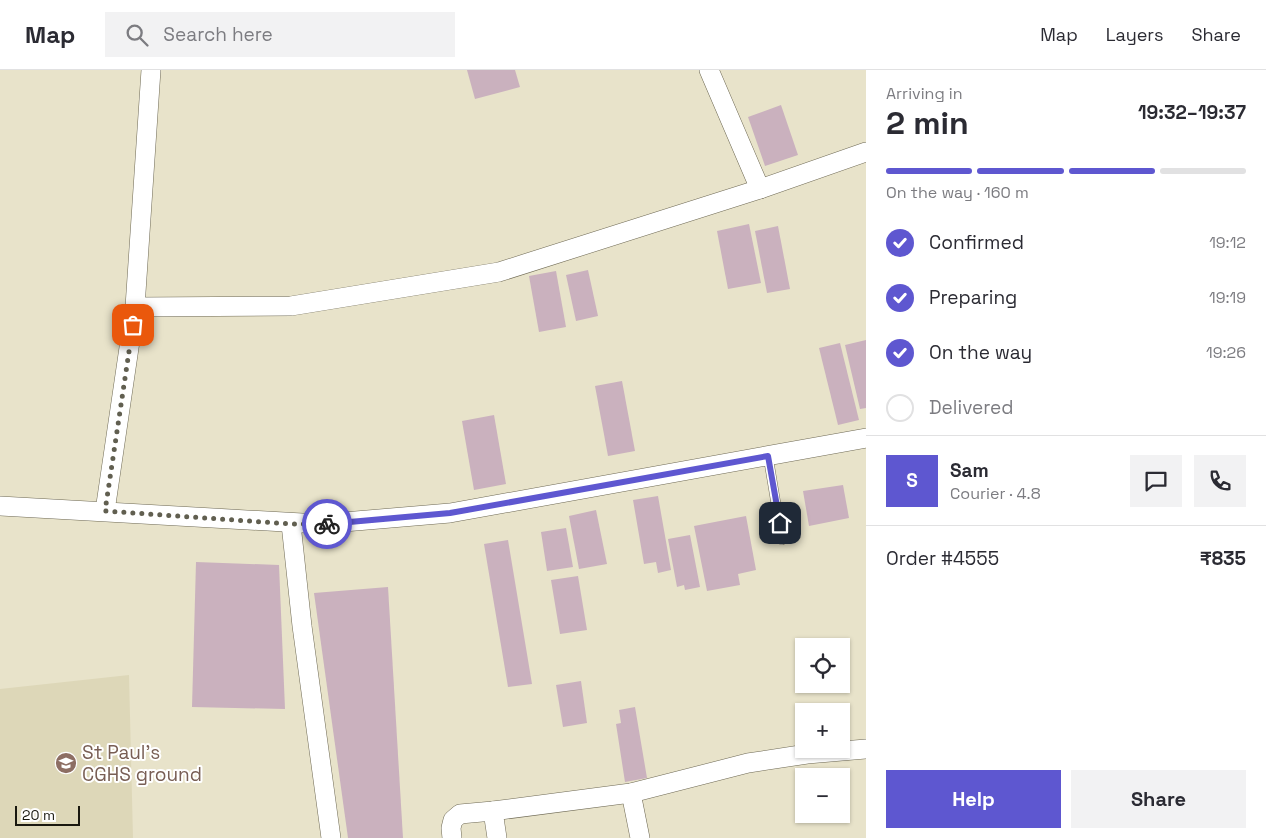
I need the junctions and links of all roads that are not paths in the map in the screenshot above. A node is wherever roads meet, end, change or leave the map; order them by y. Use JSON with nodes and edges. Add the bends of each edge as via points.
{"nodes":[{"id":1,"x":150,"y":70,"type":"edge"},
{"id":2,"x":710,"y":70,"type":"edge"},
{"id":3,"x":866,"y":152,"type":"edge"},
{"id":4,"x":760,"y":189,"type":"junction"},
{"id":5,"x":135,"y":306,"type":"junction"},
{"id":6,"x":866,"y":438,"type":"edge"},
{"id":7,"x":768,"y":456,"type":"junction"},
{"id":8,"x":0,"y":506,"type":"edge"},
{"id":9,"x":105,"y":511,"type":"junction"},
{"id":10,"x":291,"y":524,"type":"junction"},
{"id":11,"x":782,"y":540,"type":"dead end"},
{"id":12,"x":866,"y":749,"type":"edge"},
{"id":13,"x":631,"y":794,"type":"junction"},
{"id":14,"x":493,"y":811,"type":"junction"},
{"id":15,"x":331,"y":838,"type":"edge"},
{"id":16,"x":452,"y":838,"type":"edge"},
{"id":17,"x":497,"y":838,"type":"edge"},
{"id":18,"x":640,"y":838,"type":"edge"}],
"edges":[{"from":1,"to":5,"type":"street"},
{"from":2,"to":4,"type":"street"},
{"from":3,"to":4,"type":"street"},
{"from":4,"to":5,"type":"street","via":[[499,272],[291,306]]},
{"from":5,"to":9,"type":"street"},
{"from":6,"to":7,"type":"street"},
{"from":7,"to":10,"type":"street","via":[[450,513]]},
{"from":7,"to":11,"type":"lane"},
{"from":8,"to":9,"type":"street"},
{"from":9,"to":10,"type":"street"},
{"from":10,"to":15,"type":"street"},
{"from":12,"to":13,"type":"street","via":[[748,763]]},
{"from":13,"to":14,"type":"street"},
{"from":13,"to":18,"type":"street"},
{"from":14,"to":16,"type":"street","via":[[460,814],[453,820]]},
{"from":14,"to":17,"type":"street"}]}
